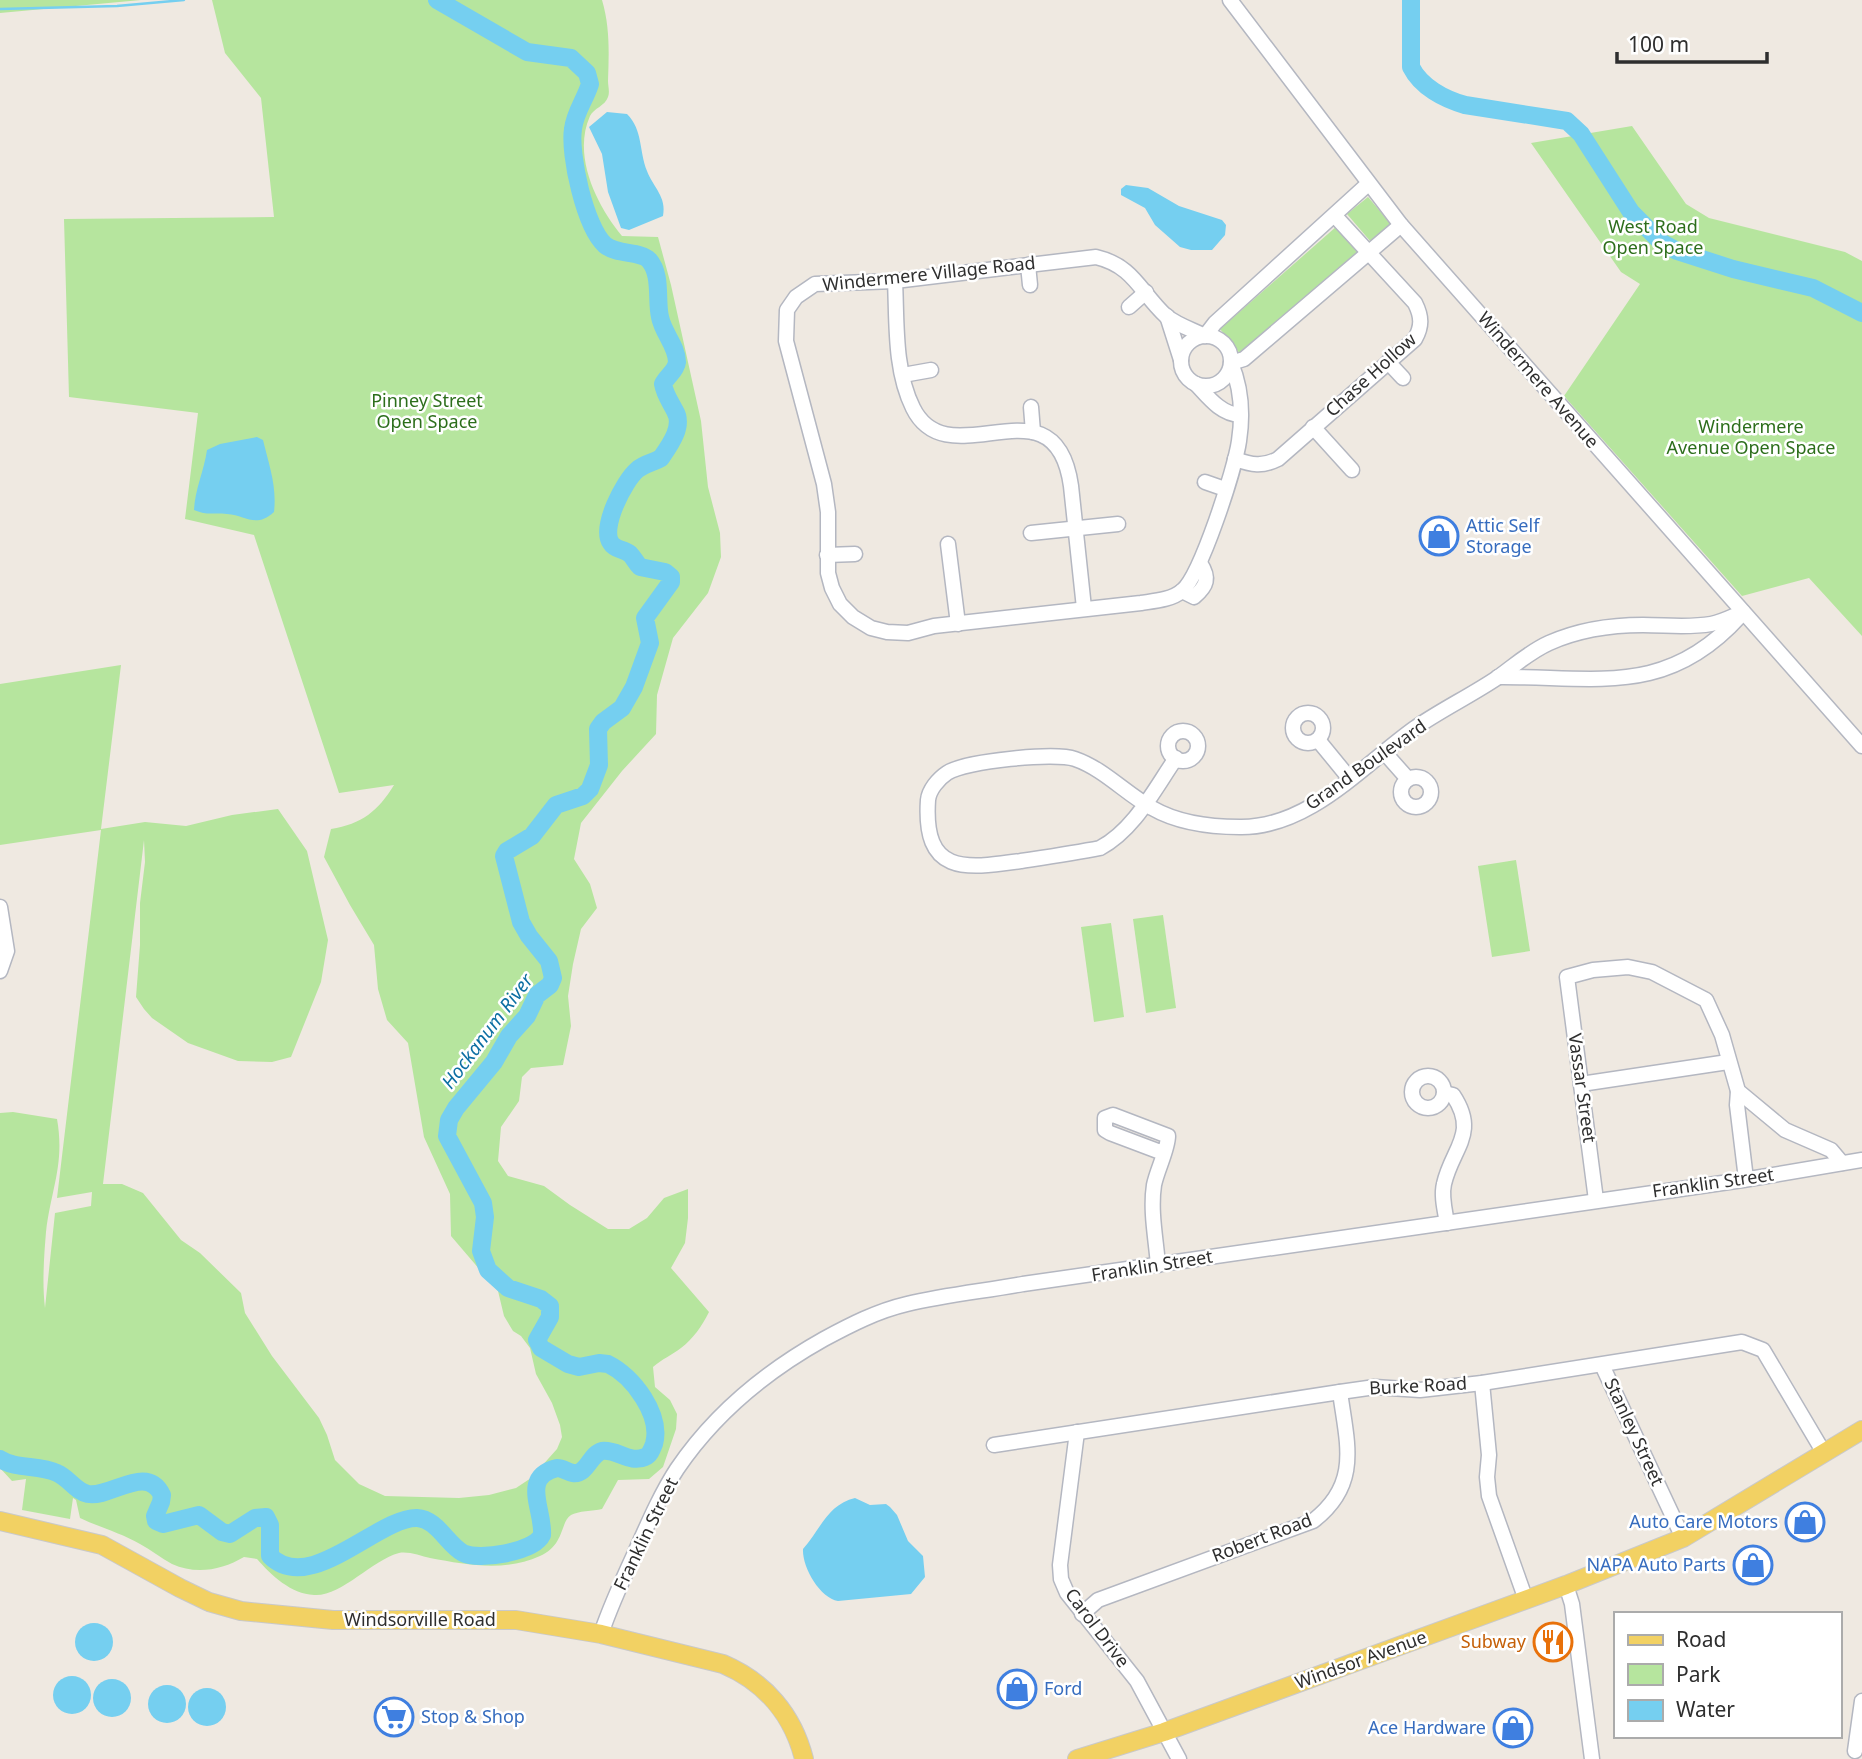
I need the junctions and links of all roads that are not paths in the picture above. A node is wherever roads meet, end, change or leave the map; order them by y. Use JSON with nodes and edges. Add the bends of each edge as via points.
{"nodes":[{"id":1,"x":1230,"y":0,"type":"edge"},
{"id":2,"x":1368,"y":184,"type":"junction"},
{"id":3,"x":1335,"y":215,"type":"junction"},
{"id":4,"x":1401,"y":225,"type":"junction"},
{"id":5,"x":1369,"y":251,"type":"junction"},
{"id":6,"x":1028,"y":265,"type":"junction"},
{"id":7,"x":895,"y":281,"type":"junction"},
{"id":8,"x":1030,"y":285,"type":"dead end"},
{"id":9,"x":1146,"y":292,"type":"junction"},
{"id":10,"x":1129,"y":307,"type":"dead end"},
{"id":11,"x":1167,"y":316,"type":"junction"},
{"id":12,"x":1206,"y":336,"type":"junction"},
{"id":13,"x":1181,"y":360,"type":"junction"},
{"id":14,"x":1388,"y":362,"type":"junction"},
{"id":15,"x":1231,"y":363,"type":"junction"},
{"id":16,"x":931,"y":370,"type":"dead end"},
{"id":17,"x":903,"y":375,"type":"junction"},
{"id":18,"x":1404,"y":378,"type":"dead end"},
{"id":19,"x":1196,"y":384,"type":"junction"},
{"id":20,"x":1031,"y":407,"type":"dead end"},
{"id":21,"x":1240,"y":415,"type":"junction"},
{"id":22,"x":1313,"y":427,"type":"junction"},
{"id":23,"x":1032,"y":432,"type":"junction"},
{"id":24,"x":1235,"y":459,"type":"junction"},
{"id":25,"x":1352,"y":470,"type":"dead end"},
{"id":26,"x":1205,"y":482,"type":"dead end"},
{"id":27,"x":1225,"y":489,"type":"junction"},
{"id":28,"x":1118,"y":524,"type":"dead end"},
{"id":29,"x":1076,"y":528,"type":"junction"},
{"id":30,"x":1031,"y":533,"type":"dead end"},
{"id":31,"x":948,"y":544,"type":"dead end"},
{"id":32,"x":855,"y":554,"type":"dead end"},
{"id":33,"x":827,"y":555,"type":"junction"},
{"id":34,"x":1084,"y":608,"type":"junction"},
{"id":35,"x":1743,"y":612,"type":"junction"},
{"id":36,"x":958,"y":624,"type":"junction"},
{"id":37,"x":1498,"y":677,"type":"junction"},
{"id":38,"x":1318,"y":740,"type":"dead end"},
{"id":39,"x":1862,"y":746,"type":"edge"},
{"id":40,"x":1384,"y":752,"type":"junction"},
{"id":41,"x":1176,"y":758,"type":"dead end"},
{"id":42,"x":1350,"y":779,"type":"junction"},
{"id":43,"x":1408,"y":779,"type":"dead end"},
{"id":44,"x":1144,"y":803,"type":"junction"},
{"id":45,"x":0,"y":907,"type":"edge"},
{"id":46,"x":0,"y":971,"type":"edge"},
{"id":47,"x":1728,"y":1062,"type":"junction"},
{"id":48,"x":1581,"y":1084,"type":"junction"},
{"id":49,"x":1738,"y":1091,"type":"junction"},
{"id":50,"x":1444,"y":1093,"type":"dead end"},
{"id":51,"x":1163,"y":1153,"type":"dead end"},
{"id":52,"x":1862,"y":1160,"type":"edge"},
{"id":53,"x":1842,"y":1163,"type":"junction"},
{"id":54,"x":1746,"y":1179,"type":"junction"},
{"id":55,"x":1596,"y":1199,"type":"junction"},
{"id":56,"x":1447,"y":1223,"type":"junction"},
{"id":57,"x":1158,"y":1265,"type":"junction"},
{"id":58,"x":1602,"y":1365,"type":"junction"},
{"id":59,"x":1482,"y":1383,"type":"junction"},
{"id":60,"x":1340,"y":1392,"type":"junction"},
{"id":61,"x":1862,"y":1430,"type":"edge"},
{"id":62,"x":1077,"y":1432,"type":"junction"},
{"id":63,"x":994,"y":1445,"type":"dead end"},
{"id":64,"x":1824,"y":1453,"type":"junction"},
{"id":65,"x":0,"y":1521,"type":"edge"},
{"id":66,"x":1683,"y":1538,"type":"junction"},
{"id":67,"x":1566,"y":1586,"type":"junction"},
{"id":68,"x":1525,"y":1600,"type":"junction"},
{"id":69,"x":1082,"y":1614,"type":"junction"},
{"id":70,"x":601,"y":1634,"type":"junction"},
{"id":71,"x":1862,"y":1701,"type":"edge"},
{"id":72,"x":1164,"y":1732,"type":"junction"},
{"id":73,"x":1855,"y":1751,"type":"dead end"},
{"id":74,"x":804,"y":1759,"type":"edge"},
{"id":75,"x":1077,"y":1759,"type":"edge"},
{"id":76,"x":1179,"y":1759,"type":"edge"},
{"id":77,"x":1592,"y":1759,"type":"edge"}],
"edges":[{"from":1,"to":2,"type":"street","name":"Windermere Avenue"},
{"from":2,"to":3,"type":"street"},
{"from":2,"to":4,"type":"street","name":"Windermere Avenue"},
{"from":3,"to":5,"type":"street","name":"Chase Hollow"},
{"from":3,"to":12,"type":"street"},
{"from":4,"to":5,"type":"street"},
{"from":4,"to":35,"type":"street","name":"Windermere Avenue"},
{"from":5,"to":14,"type":"street","name":"Chase Hollow","via":[[1421,314],[1415,339]]},
{"from":5,"to":15,"type":"street","via":[[1244,359]]},
{"from":6,"to":7,"type":"street","name":"Windermere Village Road"},
{"from":6,"to":8,"type":"street"},
{"from":6,"to":9,"type":"street","name":"Windermere Village Road","via":[[1096,257],[1114,261]]},
{"from":7,"to":17,"type":"street"},
{"from":7,"to":33,"type":"street","name":"Windermere Village Road","via":[[815,285],[796,297],[787,310],[786,341],[824,484]]},
{"from":9,"to":10,"type":"street"},
{"from":9,"to":11,"type":"street","name":"Windermere Village Road"},
{"from":11,"to":12,"type":"street","name":"Windermere Village Road"},
{"from":11,"to":13,"type":"street","name":"Windermere Village Road"},
{"from":12,"to":13,"type":"street","via":[[1191,341]]},
{"from":12,"to":15,"type":"street","name":"Windermere Village Road","via":[[1221,341]]},
{"from":13,"to":19,"type":"street","name":"Windermere Village Road","via":[[1185,374]]},
{"from":14,"to":18,"type":"street"},
{"from":14,"to":22,"type":"street","name":"Chase Hollow"},
{"from":15,"to":19,"type":"street","via":[[1219,382]]},
{"from":15,"to":21,"type":"street","name":"Windermere Village Road","via":[[1239,382]]},
{"from":16,"to":17,"type":"street"},
{"from":17,"to":23,"type":"street","via":[[912,407],[932,430],[955,436]]},
{"from":19,"to":21,"type":"street","name":"Windermere Village Road","via":[[1215,404]]},
{"from":20,"to":23,"type":"street"},
{"from":21,"to":24,"type":"street","name":"Windermere Village Road"},
{"from":22,"to":24,"type":"street","name":"Chase Hollow","via":[[1265,466]]},
{"from":22,"to":25,"type":"street"},
{"from":23,"to":29,"type":"street","via":[[1049,439],[1063,453]]},
{"from":24,"to":27,"type":"street","name":"Windermere Village Road"},
{"from":26,"to":27,"type":"street"},
{"from":27,"to":34,"type":"street","name":"Windermere Village Road","via":[[1200,563],[1182,591],[1141,603]]},
{"from":28,"to":29,"type":"street"},
{"from":29,"to":30,"type":"street"},
{"from":29,"to":34,"type":"street"},
{"from":31,"to":36,"type":"street"},
{"from":32,"to":33,"type":"street"},
{"from":33,"to":36,"type":"street","name":"Windermere Village Road","via":[[832,588],[840,604],[871,628],[908,634]]},
{"from":34,"to":36,"type":"street","name":"Windermere Village Road"},
{"from":35,"to":37,"type":"street","name":"Grand Boulevard","via":[[1713,624],[1611,626],[1576,633],[1524,656]]},
{"from":35,"to":37,"type":"street","via":[[1726,632],[1695,655],[1650,673],[1615,680]]},
{"from":35,"to":39,"type":"street","name":"Windermere Avenue"},
{"from":37,"to":40,"type":"street","name":"Grand Boulevard"},
{"from":38,"to":42,"type":"street"},
{"from":40,"to":42,"type":"street","name":"Grand Boulevard"},
{"from":40,"to":43,"type":"street"},
{"from":41,"to":44,"type":"street"},
{"from":42,"to":44,"type":"street","name":"Grand Boulevard","via":[[1299,811],[1244,827],[1183,821]]},
{"from":44,"to":44,"type":"street","name":"Grand Boulevard","via":[[1130,825],[1100,848],[979,867],[956,865],[942,856],[931,842],[927,817],[929,793],[947,773],[981,763],[1048,757],[1089,765]]},
{"from":45,"to":46,"type":"street","via":[[7,951]]},
{"from":47,"to":48,"type":"street"},
{"from":47,"to":48,"type":"street","name":"Vassar Street","via":[[1706,1000],[1652,972],[1628,967],[1592,970],[1567,977]]},
{"from":47,"to":49,"type":"street"},
{"from":48,"to":55,"type":"street","name":"Vassar Street"},
{"from":49,"to":53,"type":"street","via":[[1785,1129],[1831,1150]]},
{"from":49,"to":54,"type":"street"},
{"from":50,"to":56,"type":"street","via":[[1453,1095],[1465,1118],[1464,1136],[1443,1185]]},
{"from":51,"to":57,"type":"street","via":[[1154,1189]]},
{"from":52,"to":53,"type":"street","name":"Franklin Street"},
{"from":53,"to":54,"type":"street","name":"Franklin Street"},
{"from":54,"to":55,"type":"street","name":"Franklin Street"},
{"from":55,"to":56,"type":"street","name":"Franklin Street"},
{"from":56,"to":57,"type":"street","name":"Franklin Street"},
{"from":57,"to":70,"type":"street","name":"Franklin Street","via":[[907,1304],[859,1320],[789,1358],[746,1390],[677,1469]]},
{"from":58,"to":59,"type":"street","name":"Burke Road"},
{"from":58,"to":64,"type":"street","name":"Burke Road","via":[[1751,1344],[1763,1350]]},
{"from":58,"to":66,"type":"street","name":"Stanley Street"},
{"from":59,"to":60,"type":"street","name":"Burke Road"},
{"from":59,"to":68,"type":"street","via":[[1489,1496]]},
{"from":60,"to":62,"type":"street","name":"Burke Road"},
{"from":60,"to":69,"type":"street","name":"Robert Road","via":[[1349,1454],[1339,1493],[1329,1508],[1313,1521],[1098,1600]]},
{"from":61,"to":64,"type":"main road","name":"Windsor Avenue"},
{"from":62,"to":63,"type":"street","name":"Burke Road"},
{"from":62,"to":69,"type":"street","name":"Carol Drive","via":[[1060,1565],[1067,1594]]},
{"from":64,"to":66,"type":"main road","name":"Windsor Avenue"},
{"from":65,"to":70,"type":"main road","name":"Windsorville Road","via":[[102,1545],[209,1602],[249,1613],[333,1620],[516,1620]]},
{"from":66,"to":67,"type":"main road","name":"Windsor Avenue"},
{"from":67,"to":68,"type":"main road","name":"Windsor Avenue"},
{"from":67,"to":77,"type":"street"},
{"from":68,"to":72,"type":"main road","name":"Windsor Avenue"},
{"from":69,"to":72,"type":"street","name":"Carol Drive","via":[[1137,1681]]},
{"from":70,"to":74,"type":"main road","name":"Windsorville Road","via":[[742,1672],[759,1683],[787,1715]]},
{"from":71,"to":73,"type":"street"},
{"from":72,"to":75,"type":"main road","name":"Windsor Avenue"},
{"from":72,"to":76,"type":"street","name":"Carol Drive"}]}
